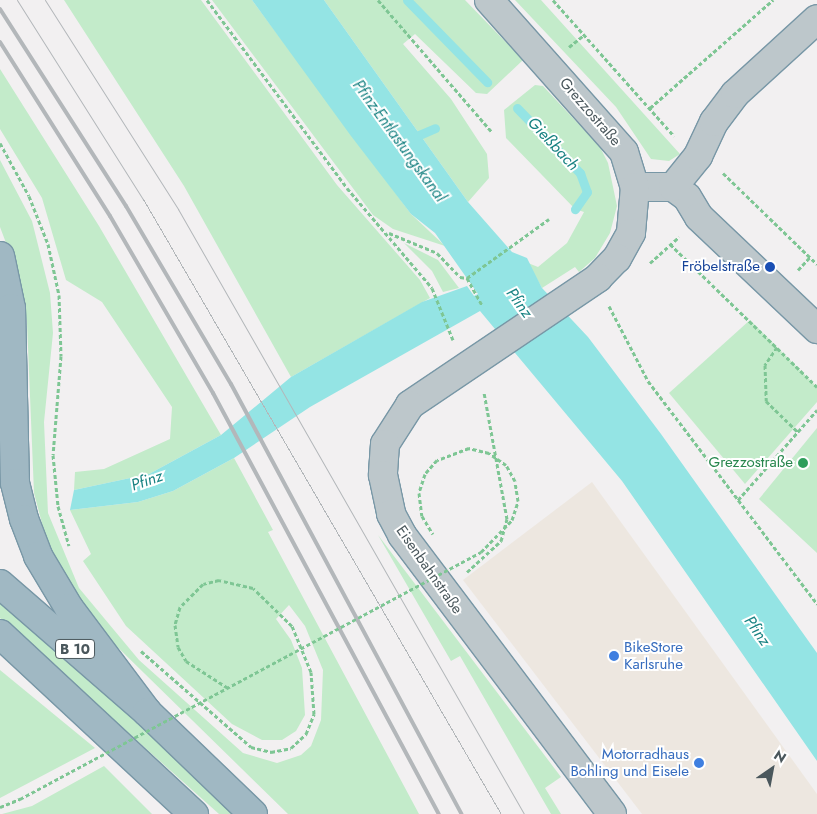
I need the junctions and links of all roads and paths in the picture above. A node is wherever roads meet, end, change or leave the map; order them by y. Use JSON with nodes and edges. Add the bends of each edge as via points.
{"nodes":[{"id":1,"x":207,"y":0,"type":"edge"},
{"id":2,"x":378,"y":0,"type":"edge"},
{"id":3,"x":489,"y":0,"type":"edge"},
{"id":4,"x":553,"y":0,"type":"edge"},
{"id":5,"x":774,"y":0,"type":"edge"},
{"id":6,"x":817,"y":19,"type":"edge"},
{"id":7,"x":649,"y":108,"type":"junction"},
{"id":8,"x":492,"y":132,"type":"dead end"},
{"id":9,"x":0,"y":143,"type":"edge"},
{"id":10,"x":698,"y":156,"type":"junction"},
{"id":11,"x":635,"y":187,"type":"junction"},
{"id":12,"x":673,"y":187,"type":"junction"},
{"id":13,"x":549,"y":219,"type":"dead end"},
{"id":14,"x":388,"y":233,"type":"junction"},
{"id":15,"x":670,"y":244,"type":"dead end"},
{"id":16,"x":0,"y":256,"type":"edge"},
{"id":17,"x":817,"y":264,"type":"edge"},
{"id":18,"x":467,"y":278,"type":"junction"},
{"id":19,"x":607,"y":301,"type":"dead end"},
{"id":20,"x":482,"y":305,"type":"dead end"},
{"id":21,"x":817,"y":329,"type":"edge"},
{"id":22,"x":777,"y":347,"type":"junction"},
{"id":23,"x":461,"y":353,"type":"junction"},
{"id":24,"x":817,"y":387,"type":"edge"},
{"id":25,"x":817,"y":410,"type":"edge"},
{"id":26,"x":798,"y":432,"type":"junction"},
{"id":27,"x":738,"y":500,"type":"junction"},
{"id":28,"x":433,"y":534,"type":"dead end"},
{"id":29,"x":71,"y":553,"type":"dead end"},
{"id":30,"x":462,"y":576,"type":"dead end"},
{"id":31,"x":0,"y":584,"type":"edge"},
{"id":32,"x":817,"y":604,"type":"edge"},
{"id":33,"x":0,"y":634,"type":"edge"},
{"id":34,"x":134,"y":644,"type":"dead end"},
{"id":35,"x":0,"y":655,"type":"edge"},
{"id":36,"x":228,"y":688,"type":"junction"},
{"id":37,"x":147,"y":712,"type":"junction"},
{"id":38,"x":90,"y":716,"type":"junction"},
{"id":39,"x":0,"y":807,"type":"edge"},
{"id":40,"x":194,"y":814,"type":"edge"},
{"id":41,"x":253,"y":814,"type":"edge"},
{"id":42,"x":612,"y":814,"type":"edge"}],
"edges":[{"from":1,"to":14,"type":"path","via":[[347,188]]},
{"from":2,"to":8,"type":"path","via":[[413,45]]},
{"from":3,"to":11,"type":"street","name":"Grezzostraße","via":[[611,132],[624,152]]},
{"from":4,"to":7,"type":"path"},
{"from":5,"to":7,"type":"path"},
{"from":6,"to":10,"type":"street","via":[[735,94],[714,122]]},
{"from":7,"to":10,"type":"path"},
{"from":9,"to":29,"type":"path","via":[[29,196],[48,244],[59,295],[60,356],[53,455],[58,506]]},
{"from":10,"to":12,"type":"street"},
{"from":10,"to":17,"type":"path","via":[[725,174]]},
{"from":11,"to":12,"type":"street"},
{"from":11,"to":23,"type":"street","name":"Eisenbahnstraße","via":[[631,233],[618,258],[572,297],[495,347]]},
{"from":12,"to":21,"type":"street"},
{"from":13,"to":18,"type":"path"},
{"from":14,"to":18,"type":"path","via":[[437,253],[460,277]]},
{"from":14,"to":23,"type":"path","via":[[432,288]]},
{"from":15,"to":22,"type":"path"},
{"from":16,"to":37,"type":"highway","via":[[11,308],[15,483],[24,519],[38,556],[69,608]]},
{"from":18,"to":20,"type":"path"},
{"from":19,"to":27,"type":"path","via":[[648,381]]},
{"from":22,"to":24,"type":"path"},
{"from":22,"to":26,"type":"path","via":[[765,365],[766,400]]},
{"from":23,"to":30,"type":"path","via":[[482,382],[508,519],[506,532],[490,555]]},
{"from":23,"to":42,"type":"street","name":"Eisenbahnstraße","via":[[394,425],[383,460],[391,514],[441,591]]},
{"from":25,"to":26,"type":"path"},
{"from":26,"to":27,"type":"path"},
{"from":27,"to":32,"type":"path"},
{"from":28,"to":36,"type":"path","bridge":true,"via":[[422,516],[419,493],[425,474],[437,460],[469,448],[489,453],[506,465],[515,481],[518,501],[512,520],[481,552]]},
{"from":31,"to":37,"type":"highway","number":"B 10"},
{"from":33,"to":38,"type":"highway","number":"B 10"},
{"from":34,"to":36,"type":"path","via":[[234,736],[261,751],[281,751],[299,742],[311,724],[315,704],[312,672],[285,616],[252,588],[218,580],[190,593],[174,625],[186,661]]},
{"from":35,"to":38,"type":"highway"},
{"from":36,"to":39,"type":"path","bridge":true},
{"from":37,"to":41,"type":"highway","number":"B 10"},
{"from":38,"to":40,"type":"highway","number":"B 10"}]}
